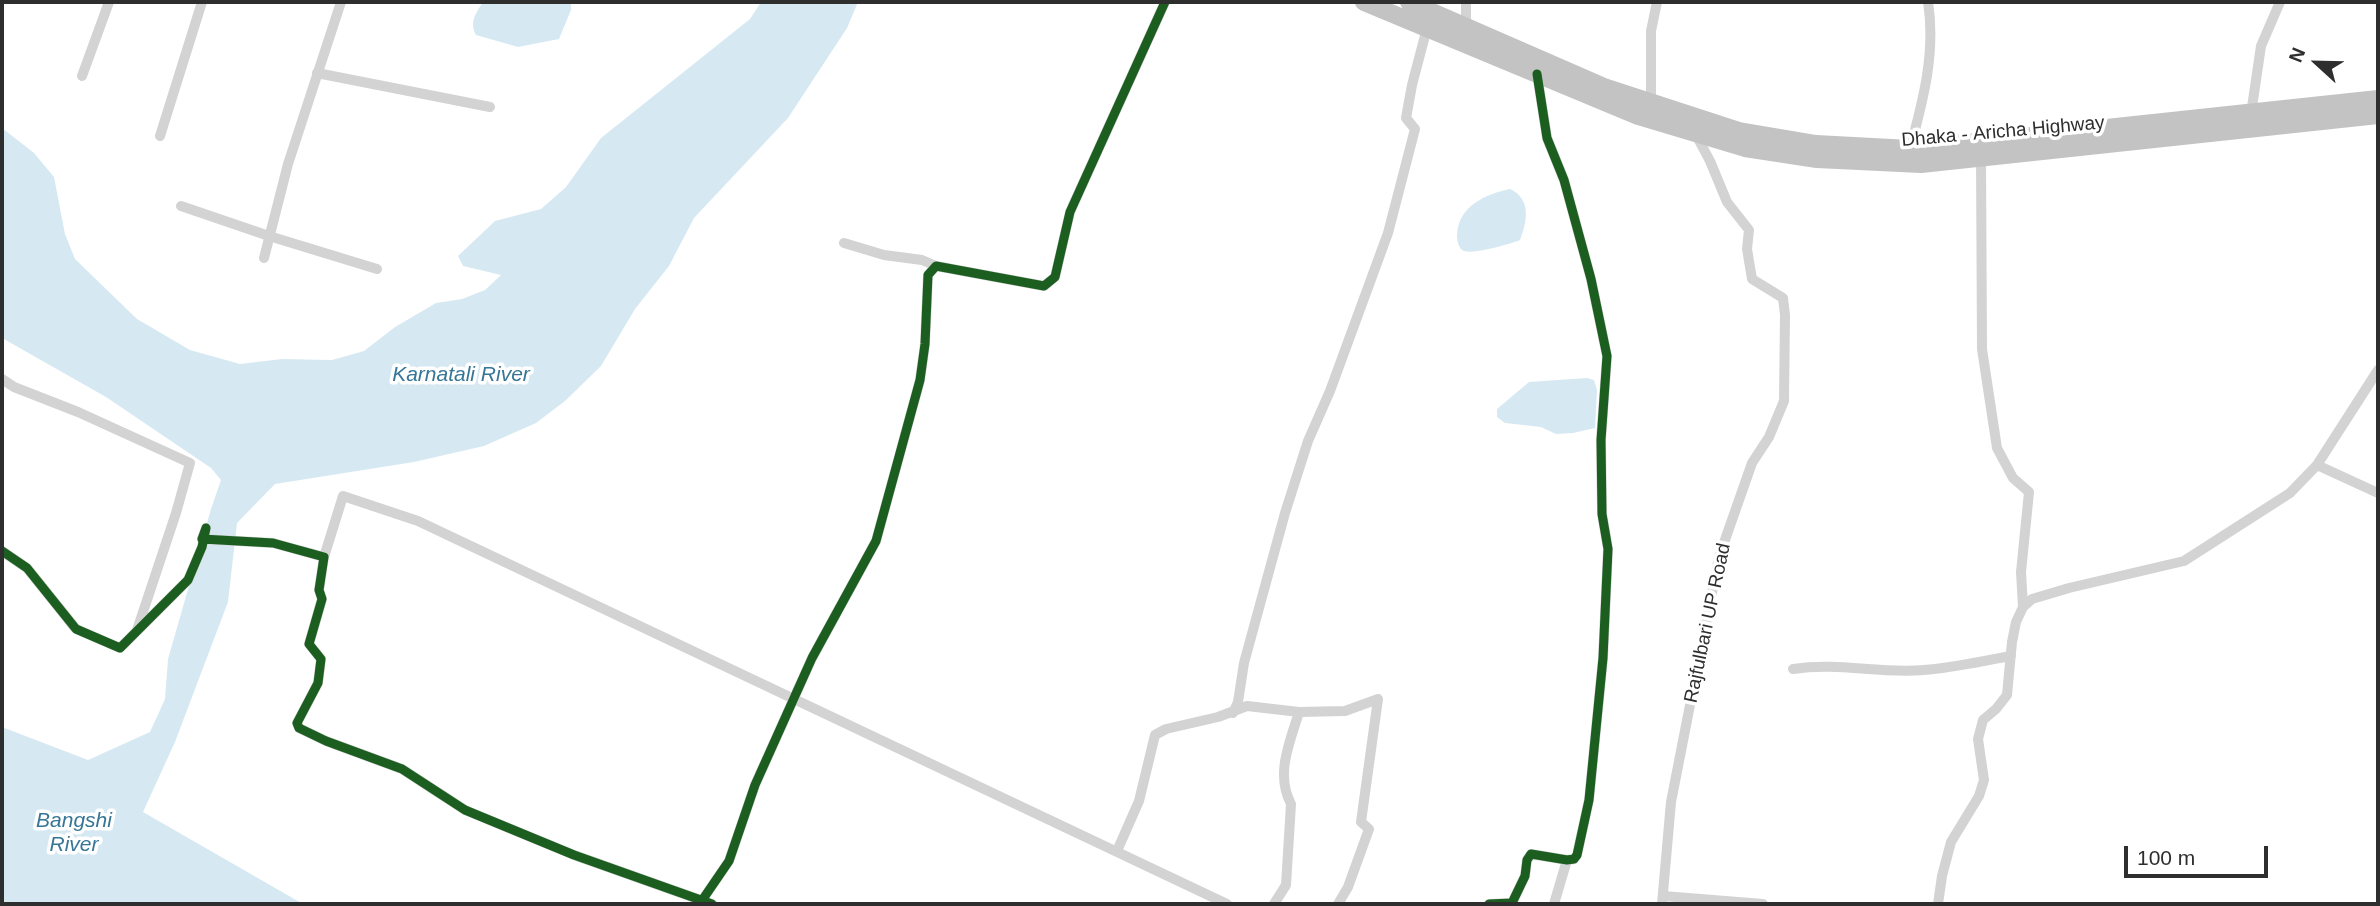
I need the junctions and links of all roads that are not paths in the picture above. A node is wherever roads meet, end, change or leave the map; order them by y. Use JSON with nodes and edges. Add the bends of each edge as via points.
{"nodes":[{"id":1,"x":109,"y":2,"type":"edge"},
{"id":2,"x":202,"y":2,"type":"edge"},
{"id":3,"x":341,"y":2,"type":"edge"},
{"id":4,"x":1165,"y":2,"type":"edge"},
{"id":5,"x":1364,"y":2,"type":"edge"},
{"id":6,"x":1409,"y":2,"type":"edge"},
{"id":7,"x":1466,"y":2,"type":"edge"},
{"id":8,"x":1657,"y":2,"type":"edge"},
{"id":9,"x":1928,"y":2,"type":"edge"},
{"id":10,"x":2280,"y":2,"type":"edge"},
{"id":11,"x":1466,"y":26,"type":"junction"},
{"id":12,"x":1427,"y":28,"type":"junction"},
{"id":13,"x":317,"y":73,"type":"junction"},
{"id":14,"x":1538,"y":74,"type":"junction"},
{"id":15,"x":82,"y":76,"type":"dead end"},
{"id":16,"x":2378,"y":99,"type":"edge"},
{"id":17,"x":1651,"y":102,"type":"junction"},
{"id":18,"x":490,"y":107,"type":"dead end"},
{"id":19,"x":2251,"y":114,"type":"junction"},
{"id":20,"x":2378,"y":115,"type":"edge"},
{"id":21,"x":1695,"y":133,"type":"junction"},
{"id":22,"x":160,"y":136,"type":"dead end"},
{"id":23,"x":1910,"y":149,"type":"junction"},
{"id":24,"x":1981,"y":157,"type":"junction"},
{"id":25,"x":181,"y":206,"type":"dead end"},
{"id":26,"x":270,"y":236,"type":"junction"},
{"id":27,"x":844,"y":243,"type":"dead end"},
{"id":28,"x":264,"y":258,"type":"dead end"},
{"id":29,"x":936,"y":266,"type":"junction"},
{"id":30,"x":377,"y":269,"type":"dead end"},
{"id":31,"x":2378,"y":370,"type":"edge"},
{"id":32,"x":2,"y":379,"type":"edge"},
{"id":33,"x":2317,"y":465,"type":"junction"},
{"id":34,"x":2378,"y":494,"type":"edge"},
{"id":35,"x":2,"y":551,"type":"edge"},
{"id":36,"x":324,"y":557,"type":"junction"},
{"id":37,"x":2023,"y":607,"type":"junction"},
{"id":38,"x":137,"y":630,"type":"junction"},
{"id":39,"x":2011,"y":656,"type":"junction"},
{"id":40,"x":1793,"y":669,"type":"dead end"},
{"id":41,"x":793,"y":700,"type":"junction"},
{"id":42,"x":1299,"y":712,"type":"junction"},
{"id":43,"x":1233,"y":713,"type":"junction"},
{"id":44,"x":1117,"y":851,"type":"junction"},
{"id":45,"x":1567,"y":860,"type":"junction"},
{"id":46,"x":1662,"y":900,"type":"edge"},
{"id":47,"x":708,"y":902,"type":"edge"},
{"id":48,"x":1227,"y":904,"type":"edge"},
{"id":49,"x":1274,"y":904,"type":"edge"},
{"id":50,"x":1338,"y":904,"type":"edge"},
{"id":51,"x":1489,"y":904,"type":"edge"},
{"id":52,"x":1554,"y":904,"type":"edge"},
{"id":53,"x":1763,"y":904,"type":"edge"},
{"id":54,"x":1938,"y":904,"type":"edge"}],
"edges":[{"from":1,"to":15,"type":"street"},
{"from":2,"to":22,"type":"street"},
{"from":3,"to":13,"type":"street"},
{"from":4,"to":29,"type":"street","via":[[1070,212],[1055,277],[1044,286]]},
{"from":5,"to":12,"type":"highway","name":"Dhaka - Aricha Highway"},
{"from":6,"to":11,"type":"highway","name":"Dhaka - Aricha Highway"},
{"from":7,"to":11,"type":"street"},
{"from":8,"to":17,"type":"street","via":[[1651,31]]},
{"from":9,"to":23,"type":"street","via":[[1932,28],[1924,96]]},
{"from":10,"to":19,"type":"street","via":[[2261,46]]},
{"from":11,"to":17,"type":"highway","name":"Dhaka - Aricha Highway","via":[[1604,87]]},
{"from":12,"to":14,"type":"highway","name":"Dhaka - Aricha Highway"},
{"from":12,"to":43,"type":"street","via":[[1406,118],[1415,129],[1388,233],[1308,442]]},
{"from":13,"to":18,"type":"street"},
{"from":13,"to":26,"type":"street"},
{"from":14,"to":21,"type":"highway","name":"Dhaka - Aricha Highway","via":[[1638,116]]},
{"from":14,"to":45,"type":"street","via":[[1547,138],[1564,180],[1607,356],[1601,440],[1602,514],[1608,549],[1602,658],[1590,800],[1577,855]]},
{"from":16,"to":19,"type":"highway","name":"Dhaka - Aricha Highway"},
{"from":17,"to":23,"type":"highway","name":"Dhaka - Aricha Highway","via":[[1739,131],[1816,144]]},
{"from":19,"to":23,"type":"highway","name":"Dhaka - Aricha Highway"},
{"from":20,"to":24,"type":"highway","name":"Dhaka - Aricha Highway"},
{"from":21,"to":24,"type":"highway","name":"Dhaka - Aricha Highway","via":[[1745,148],[1817,159],[1921,164]]},
{"from":21,"to":46,"type":"street","name":"Rajfulbari UP Road","via":[[1727,202],[1749,230],[1752,279],[1783,298],[1784,401],[1752,463],[1719,557],[1671,802]]},
{"from":24,"to":37,"type":"street","via":[[1982,349],[1997,448],[2013,478],[2029,492],[2021,572]]},
{"from":25,"to":26,"type":"street"},
{"from":26,"to":28,"type":"street"},
{"from":26,"to":30,"type":"street"},
{"from":27,"to":29,"type":"street"},
{"from":29,"to":41,"type":"street","via":[[928,275],[920,380],[876,541]]},
{"from":31,"to":33,"type":"street"},
{"from":32,"to":38,"type":"street","via":[[190,463]]},
{"from":33,"to":34,"type":"street"},
{"from":33,"to":37,"type":"street","via":[[2290,493],[2184,561],[2069,588],[2032,599]]},
{"from":35,"to":38,"type":"street","via":[[27,568],[76,629],[120,648]]},
{"from":36,"to":38,"type":"street","bridge":true,"via":[[273,542],[202,538],[206,527],[202,547],[188,580]]},
{"from":36,"to":41,"type":"street","via":[[343,496],[418,522]]},
{"from":36,"to":47,"type":"street","via":[[319,590],[323,599],[309,644],[321,659],[318,683],[297,723],[299,728],[402,769],[465,810]]},
{"from":37,"to":39,"type":"street"},
{"from":39,"to":40,"type":"street","via":[[1924,670],[1819,665]]},
{"from":39,"to":54,"type":"street","via":[[2007,695],[1983,720],[1978,738],[1984,780],[1951,842]]},
{"from":41,"to":44,"type":"street"},
{"from":41,"to":47,"type":"street"},
{"from":42,"to":43,"type":"street","via":[[1247,706]]},
{"from":42,"to":49,"type":"street","via":[[1282,775],[1291,804],[1286,885]]},
{"from":42,"to":50,"type":"street","via":[[1345,711],[1378,699],[1361,822],[1369,828]]},
{"from":43,"to":44,"type":"street","via":[[1166,729],[1155,736],[1139,802]]},
{"from":44,"to":48,"type":"street"},
{"from":45,"to":51,"type":"street","via":[[1531,854],[1512,903]]},
{"from":45,"to":52,"type":"street"},
{"from":46,"to":53,"type":"street"}]}
